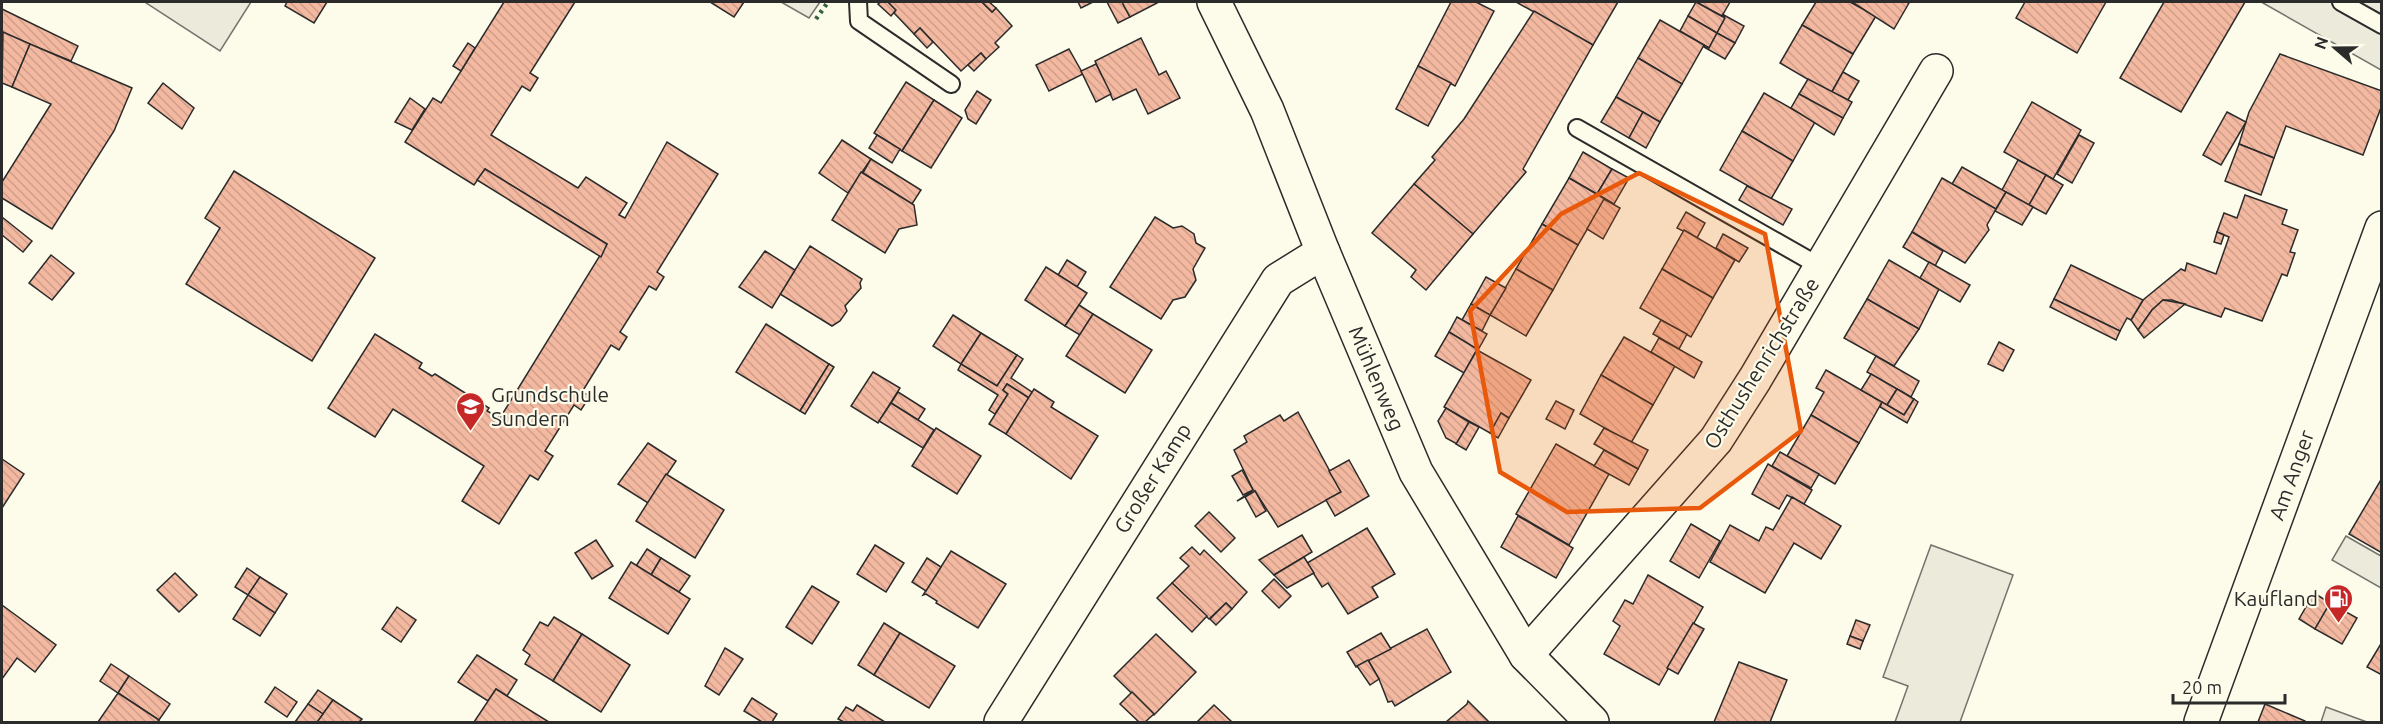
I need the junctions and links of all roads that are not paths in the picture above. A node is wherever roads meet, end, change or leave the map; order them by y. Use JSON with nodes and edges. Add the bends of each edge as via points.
{"nodes":[{"id":1,"x":858,"y":2,"type":"edge"},
{"id":2,"x":1214,"y":2,"type":"edge"},
{"id":3,"x":2341,"y":2,"type":"edge"},
{"id":4,"x":2382,"y":25,"type":"edge"},
{"id":5,"x":1936,"y":71,"type":"dead end"},
{"id":6,"x":951,"y":84,"type":"dead end"},
{"id":7,"x":1577,"y":128,"type":"dead end"},
{"id":8,"x":2382,"y":228,"type":"edge"},
{"id":9,"x":1323,"y":252,"type":"junction"},
{"id":10,"x":1821,"y":267,"type":"junction"},
{"id":11,"x":1526,"y":655,"type":"junction"},
{"id":12,"x":1001,"y":723,"type":"edge"},
{"id":13,"x":1592,"y":723,"type":"edge"},
{"id":14,"x":2201,"y":723,"type":"edge"}],
"edges":[{"from":1,"to":6,"type":"lane","via":[[859,21]]},
{"from":2,"to":9,"type":"street","name":"Mühlenweg","via":[[1267,110]]},
{"from":3,"to":4,"type":"lane"},
{"from":5,"to":10,"type":"street","name":"Osthushenrichstraße"},
{"from":7,"to":10,"type":"lane"},
{"from":8,"to":14,"type":"street","name":"Am Anger"},
{"from":9,"to":11,"type":"street","name":"Mühlenweg","via":[[1416,472]]},
{"from":9,"to":12,"type":"street","name":"Großer Kamp","via":[[1278,280]]},
{"from":10,"to":11,"type":"street","name":"Osthushenrichstraße","via":[[1716,440]]},
{"from":11,"to":13,"type":"street","name":"Mühlenweg"}]}
